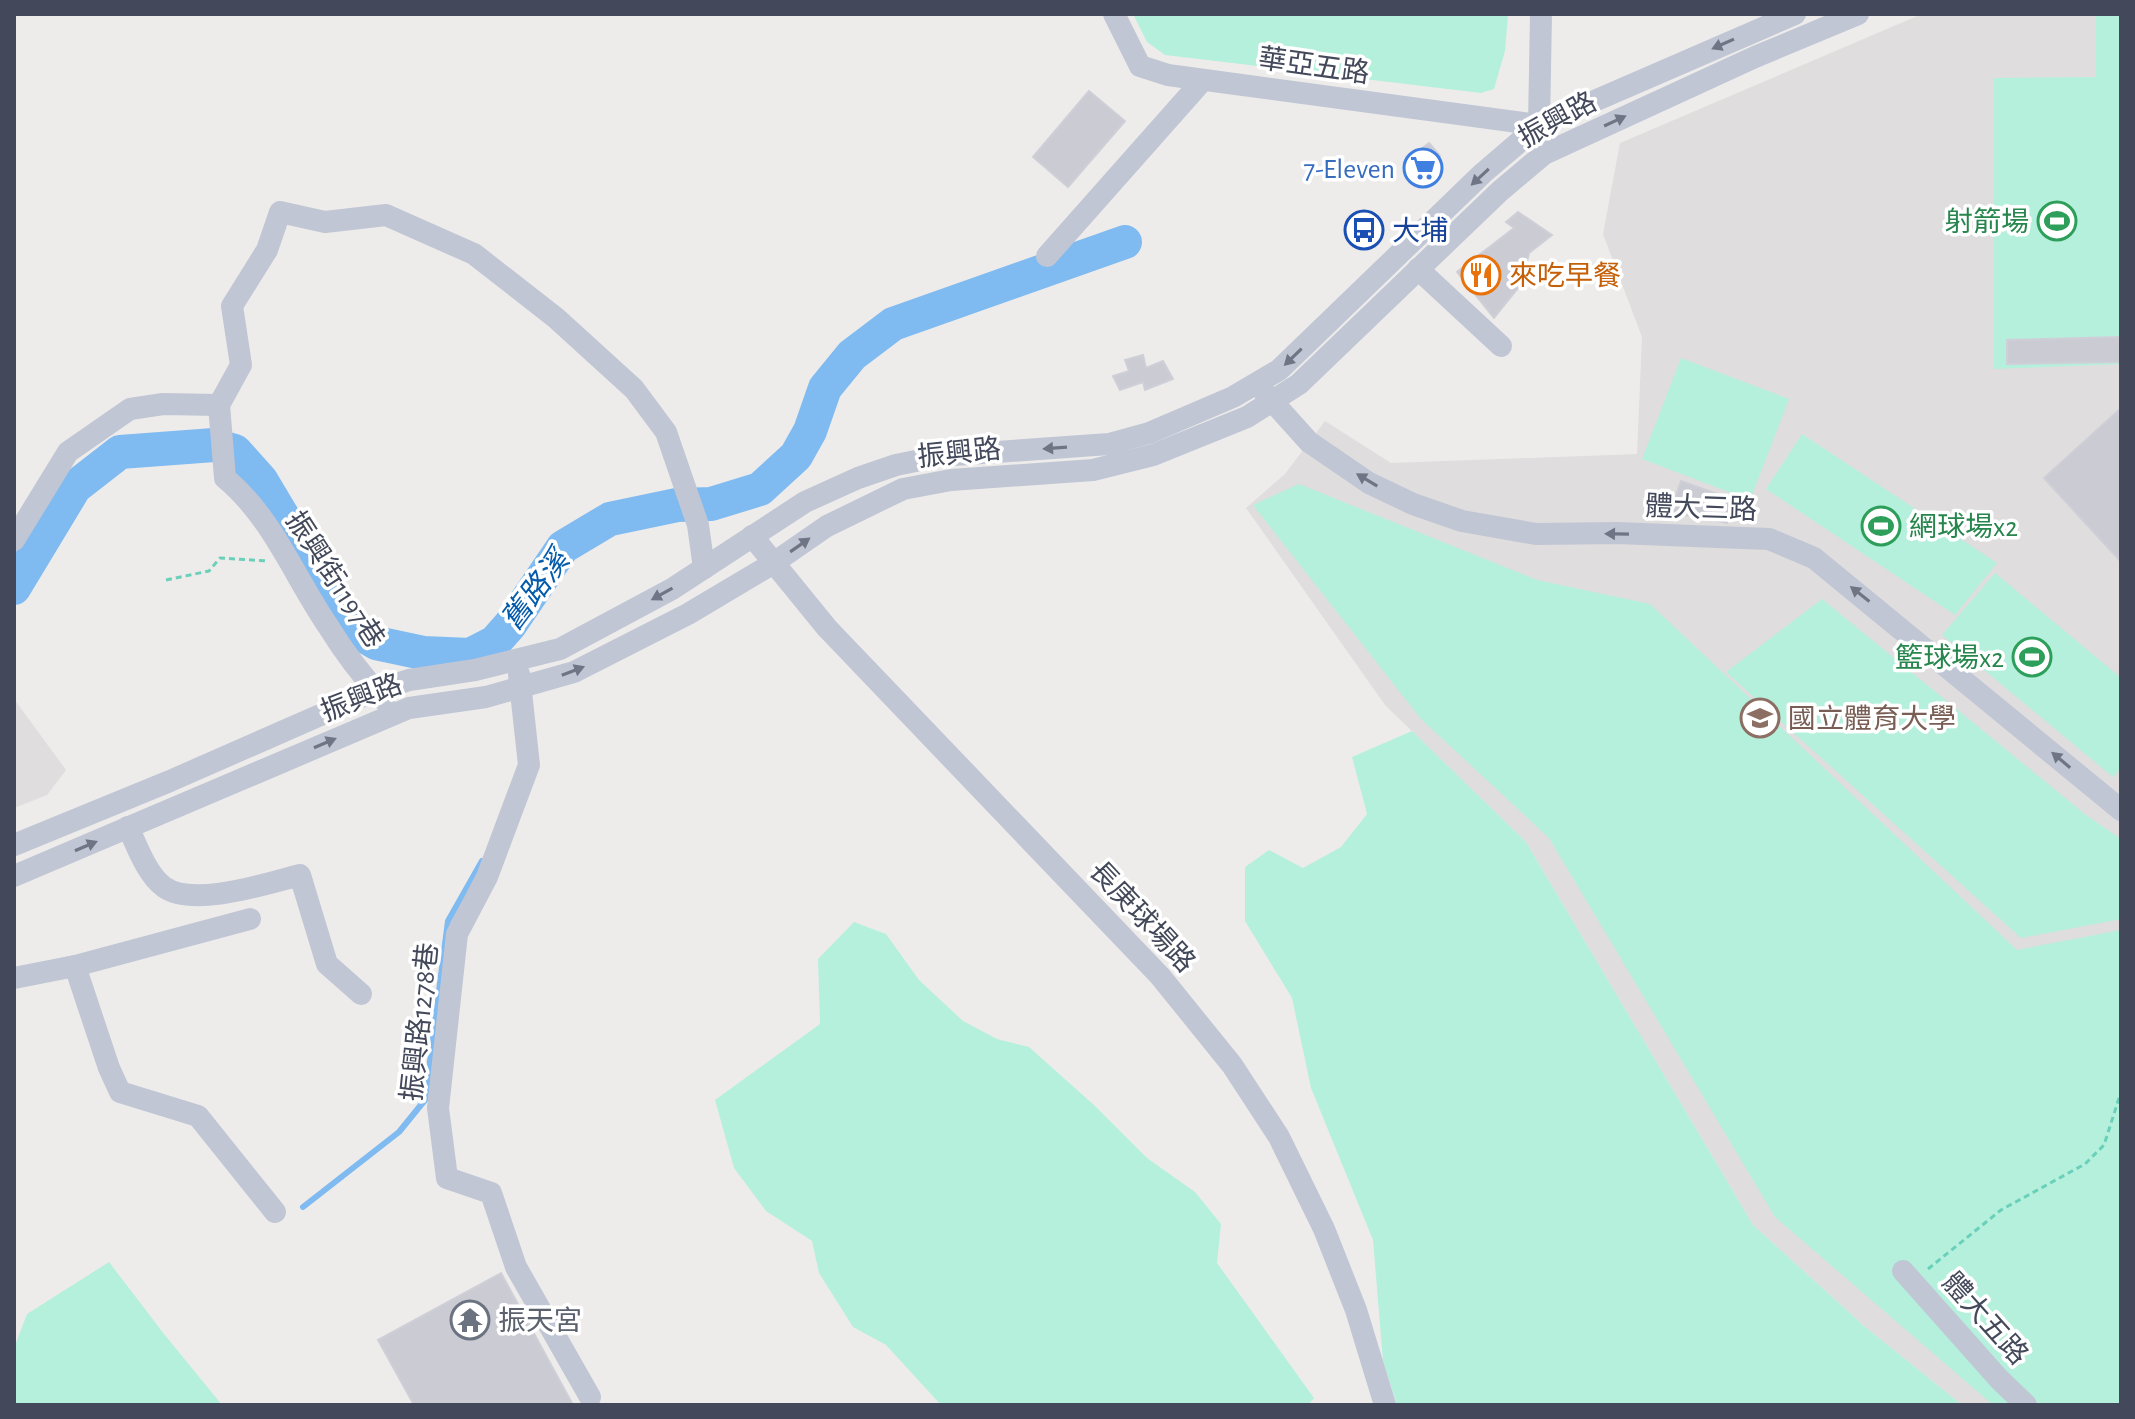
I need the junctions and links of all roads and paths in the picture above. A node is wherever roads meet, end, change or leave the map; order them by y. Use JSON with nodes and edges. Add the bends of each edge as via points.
{"nodes":[{"id":1,"x":1114,"y":14,"type":"edge"},
{"id":2,"x":1541,"y":14,"type":"edge"},
{"id":3,"x":1795,"y":14,"type":"edge"},
{"id":4,"x":1858,"y":14,"type":"edge"},
{"id":5,"x":1203,"y":80,"type":"junction"},
{"id":6,"x":1539,"y":125,"type":"junction"},
{"id":7,"x":1544,"y":154,"type":"junction"},
{"id":8,"x":1047,"y":256,"type":"dead end"},
{"id":9,"x":1418,"y":269,"type":"junction"},
{"id":10,"x":1501,"y":346,"type":"dead end"},
{"id":11,"x":1257,"y":383,"type":"junction"},
{"id":12,"x":1272,"y":403,"type":"junction"},
{"id":13,"x":219,"y":405,"type":"junction"},
{"id":14,"x":752,"y":536,"type":"junction"},
{"id":15,"x":14,"y":540,"type":"edge"},
{"id":16,"x":290,"y":563,"type":"junction"},
{"id":17,"x":772,"y":564,"type":"junction"},
{"id":18,"x":704,"y":568,"type":"junction"},
{"id":19,"x":166,"y":580,"type":"dead end"},
{"id":20,"x":518,"y":660,"type":"junction"},
{"id":21,"x":521,"y":687,"type":"junction"},
{"id":22,"x":375,"y":691,"type":"junction"},
{"id":23,"x":396,"y":713,"type":"junction"},
{"id":24,"x":2121,"y":810,"type":"edge"},
{"id":25,"x":128,"y":827,"type":"junction"},
{"id":26,"x":14,"y":845,"type":"edge"},
{"id":27,"x":14,"y":876,"type":"edge"},
{"id":28,"x":250,"y":919,"type":"dead end"},
{"id":29,"x":75,"y":966,"type":"junction"},
{"id":30,"x":14,"y":978,"type":"edge"},
{"id":31,"x":361,"y":994,"type":"dead end"},
{"id":32,"x":2121,"y":1092,"type":"edge"},
{"id":33,"x":275,"y":1212,"type":"dead end"},
{"id":34,"x":1908,"y":1277,"type":"joint"},
{"id":35,"x":590,"y":1397,"type":"dead end"},
{"id":36,"x":1385,"y":1405,"type":"edge"},
{"id":37,"x":2026,"y":1405,"type":"edge"}],
"edges":[{"from":1,"to":5,"type":"street","name":"華亞五路","via":[[1140,66]]},
{"from":2,"to":6,"type":"street"},
{"from":3,"to":6,"type":"street","name":"振興路","one_way":true},
{"from":7,"to":4,"type":"street","name":"振興路","one_way":true},
{"from":5,"to":6,"type":"street","name":"華亞五路"},
{"from":5,"to":8,"type":"street"},
{"from":6,"to":7,"type":"street"},
{"from":6,"to":11,"type":"street","name":"振興路","one_way":true,"via":[[1279,370]]},
{"from":7,"to":9,"type":"street","name":"振興路"},
{"from":9,"to":10,"type":"street"},
{"from":9,"to":12,"type":"street","name":"振興路","via":[[1299,384]]},
{"from":11,"to":12,"type":"street","name":"體大三路"},
{"from":11,"to":14,"type":"street","name":"振興路","one_way":true,"via":[[1190,417],[1109,444],[940,456],[896,465],[805,502]]},
{"from":17,"to":12,"type":"street","name":"振興路","one_way":true,"via":[[827,526],[903,489],[951,480],[1093,470],[1166,450]]},
{"from":24,"to":12,"type":"street","name":"體大三路","one_way":true,"via":[[1814,558],[1769,539],[1536,534],[1462,521],[1369,483],[1309,442]]},
{"from":13,"to":15,"type":"street","via":[[130,409],[68,452]]},
{"from":13,"to":16,"type":"street","name":"振興街1197巷","via":[[225,478],[267,525]]},
{"from":13,"to":18,"type":"street","via":[[241,365],[232,306],[267,250],[280,212],[325,222],[386,215],[474,254],[634,389],[666,432],[698,525]]},
{"from":14,"to":17,"type":"street","name":"長庚球場路"},
{"from":14,"to":18,"type":"street","name":"振興路"},
{"from":16,"to":19,"type":"path","via":[[220,558],[209,571]]},
{"from":16,"to":22,"type":"street","name":"振興街1197巷"},
{"from":21,"to":17,"type":"street","name":"振興路","one_way":true,"via":[[574,672]]},
{"from":17,"to":36,"type":"street","name":"長庚球場路","via":[[1160,976],[1232,1065],[1279,1137],[1324,1229]]},
{"from":18,"to":20,"type":"street","name":"振興路","one_way":true,"via":[[560,649]]},
{"from":20,"to":21,"type":"street","name":"振興路1278巷"},
{"from":20,"to":22,"type":"street","name":"振興路"},
{"from":21,"to":23,"type":"street","name":"振興路"},
{"from":21,"to":35,"type":"street","name":"振興路1278巷","via":[[529,765],[487,877],[457,934],[438,1108],[447,1178],[491,1193],[516,1267]]},
{"from":22,"to":23,"type":"street","name":"振興街1197巷"},
{"from":22,"to":26,"type":"street","name":"振興路"},
{"from":25,"to":23,"type":"street","name":"振興路","one_way":true},
{"from":27,"to":25,"type":"street","name":"振興路","one_way":true},
{"from":25,"to":31,"type":"street","via":[[163,887],[179,893],[249,888],[300,875],[327,964]]},
{"from":28,"to":29,"type":"street"},
{"from":29,"to":30,"type":"street"},
{"from":29,"to":33,"type":"street","via":[[120,1092],[198,1116]]},
{"from":32,"to":34,"type":"path","via":[[2104,1145],[2085,1164],[2001,1210]]},
{"from":34,"to":37,"type":"street","name":"體大五路"}]}
